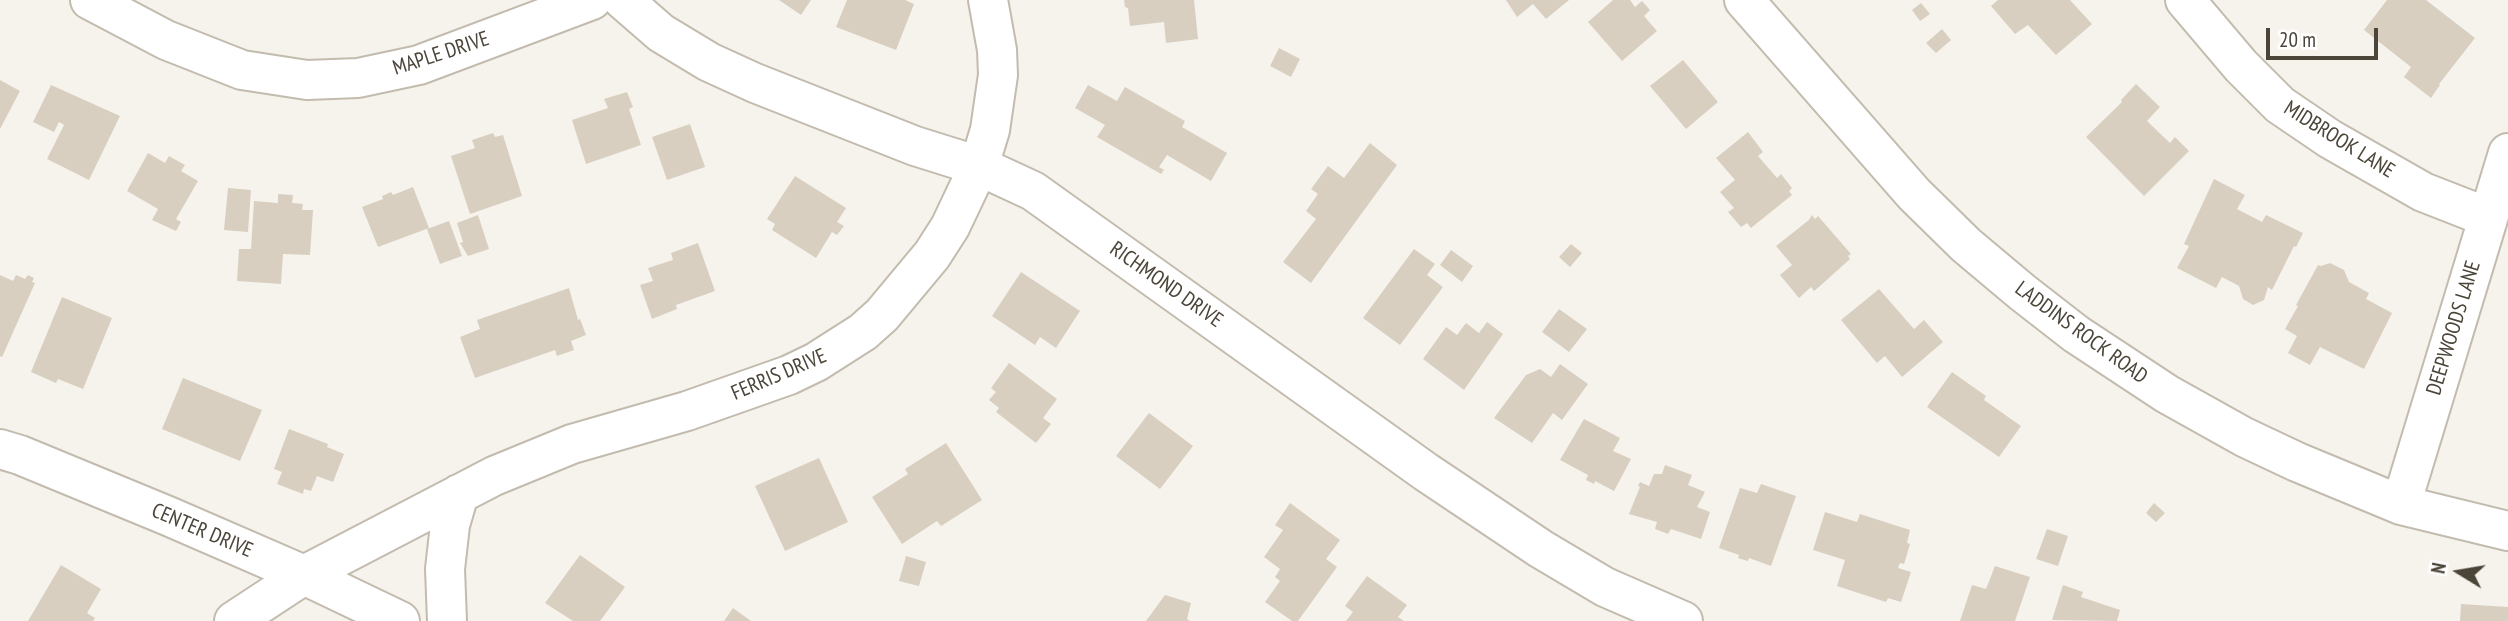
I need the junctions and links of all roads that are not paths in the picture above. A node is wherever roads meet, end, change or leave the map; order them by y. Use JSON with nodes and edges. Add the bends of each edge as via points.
{"nodes":[{"id":1,"x":90,"y":0,"type":"edge"},
{"id":2,"x":592,"y":0,"type":"edge"},
{"id":3,"x":623,"y":0,"type":"edge"},
{"id":4,"x":988,"y":0,"type":"edge"},
{"id":5,"x":1744,"y":0,"type":"edge"},
{"id":6,"x":2185,"y":0,"type":"edge"},
{"id":7,"x":2508,"y":153,"type":"edge"},
{"id":8,"x":979,"y":166,"type":"junction"},
{"id":9,"x":2487,"y":217,"type":"junction"},
{"id":10,"x":0,"y":449,"type":"edge"},
{"id":11,"x":459,"y":494,"type":"junction"},
{"id":12,"x":2401,"y":505,"type":"junction"},
{"id":13,"x":2508,"y":531,"type":"edge"},
{"id":14,"x":304,"y":575,"type":"junction"},
{"id":15,"x":234,"y":621,"type":"edge"},
{"id":16,"x":400,"y":621,"type":"edge"},
{"id":17,"x":447,"y":621,"type":"edge"},
{"id":18,"x":1683,"y":621,"type":"edge"}],
"edges":[{"from":1,"to":2,"type":"street","name":"MAPLE DRIVE","via":[[166,40],[242,70],[307,80],[358,78],[419,65]]},
{"from":3,"to":8,"type":"street","name":"RICHMOND DRIVE","via":[[661,33],[709,62],[915,146]]},
{"from":4,"to":8,"type":"street","name":"FERRIS DRIVE","via":[[998,75]]},
{"from":5,"to":12,"type":"street","name":"LADDINS ROCK ROAD","via":[[1914,194],[1966,244],[2076,334],[2167,394],[2244,437]]},
{"from":6,"to":9,"type":"street","name":"MIDBROOK LANE","via":[[2280,105],[2423,192]]},
{"from":7,"to":9,"type":"street","name":"DEEPWOODS LANE"},
{"from":8,"to":11,"type":"street","name":"FERRIS DRIVE","via":[[950,227],[923,266],[882,315],[838,349],[748,390],[534,458]]},
{"from":8,"to":18,"type":"street","name":"RICHMOND DRIVE","via":[[1033,191],[1541,549],[1605,587]]},
{"from":9,"to":12,"type":"street","name":"DEEPWOODS LANE"},
{"from":10,"to":14,"type":"street","name":"CENTER DRIVE"},
{"from":11,"to":14,"type":"street","name":"FERRIS DRIVE"},
{"from":11,"to":17,"type":"street","via":[[445,569]]},
{"from":12,"to":13,"type":"street","name":"LADDINS ROCK ROAD"},
{"from":14,"to":15,"type":"street","name":"FERRIS DRIVE"},
{"from":14,"to":16,"type":"street","name":"CENTER DRIVE"}]}
